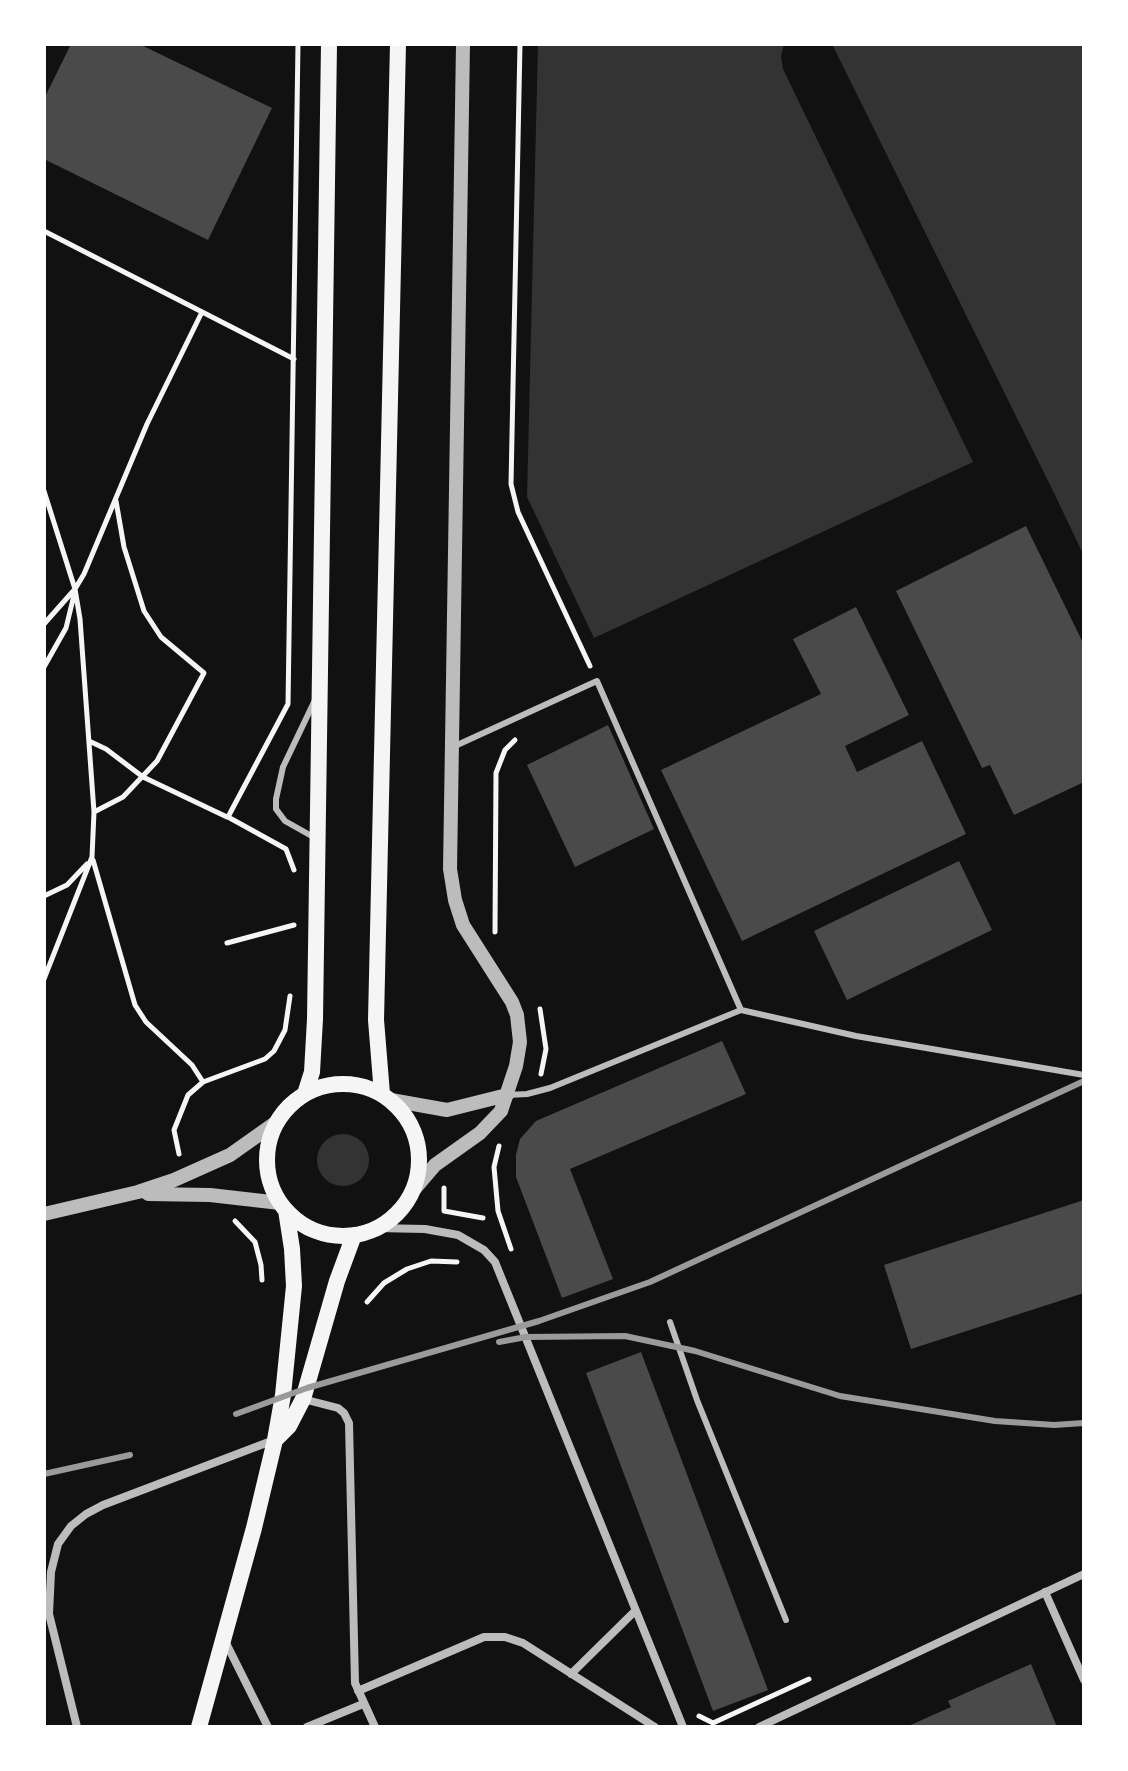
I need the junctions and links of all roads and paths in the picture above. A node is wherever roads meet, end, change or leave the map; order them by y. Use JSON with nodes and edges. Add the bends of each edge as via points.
{"nodes":[{"id":1,"x":298,"y":44,"type":"edge"},
{"id":2,"x":398,"y":44,"type":"edge"},
{"id":3,"x":463,"y":44,"type":"edge"},
{"id":4,"x":520,"y":44,"type":"edge"},
{"id":5,"x":329,"y":46,"type":"edge"},
{"id":6,"x":44,"y":231,"type":"edge"},
{"id":7,"x":202,"y":312,"type":"junction"},
{"id":8,"x":294,"y":359,"type":"junction"},
{"id":9,"x":44,"y":491,"type":"edge"},
{"id":10,"x":116,"y":501,"type":"junction"},
{"id":11,"x":75,"y":589,"type":"junction"},
{"id":12,"x":44,"y":624,"type":"edge"},
{"id":13,"x":44,"y":667,"type":"edge"},
{"id":14,"x":597,"y":681,"type":"junction"},
{"id":15,"x":319,"y":690,"type":"junction"},
{"id":16,"x":528,"y":734,"type":"dead end"},
{"id":17,"x":89,"y":741,"type":"junction"},
{"id":18,"x":451,"y":748,"type":"junction"},
{"id":19,"x":143,"y":777,"type":"junction"},
{"id":20,"x":94,"y":812,"type":"junction"},
{"id":21,"x":228,"y":817,"type":"junction"},
{"id":22,"x":317,"y":839,"type":"junction"},
{"id":23,"x":92,"y":857,"type":"junction"},
{"id":24,"x":295,"y":874,"type":"dead end"},
{"id":25,"x":44,"y":896,"type":"edge"},
{"id":26,"x":295,"y":912,"type":"dead end"},
{"id":27,"x":295,"y":925,"type":"junction"},
{"id":28,"x":496,"y":935,"type":"dead end"},
{"id":29,"x":294,"y":940,"type":"dead end"},
{"id":30,"x":227,"y":943,"type":"dead end"},
{"id":31,"x":44,"y":979,"type":"edge"},
{"id":32,"x":290,"y":987,"type":"dead end"},
{"id":33,"x":537,"y":1000,"type":"dead end"},
{"id":34,"x":741,"y":1010,"type":"junction"},
{"id":35,"x":1084,"y":1075,"type":"edge"},
{"id":36,"x":203,"y":1082,"type":"junction"},
{"id":37,"x":537,"y":1091,"type":"junction"},
{"id":38,"x":305,"y":1094,"type":"junction"},
{"id":39,"x":507,"y":1095,"type":"junction"},
{"id":40,"x":386,"y":1097,"type":"junction"},
{"id":41,"x":278,"y":1121,"type":"junction"},
{"id":42,"x":504,"y":1137,"type":"dead end"},
{"id":43,"x":179,"y":1154,"type":"dead end"},
{"id":44,"x":444,"y":1183,"type":"dead end"},
{"id":45,"x":412,"y":1192,"type":"junction"},
{"id":46,"x":132,"y":1194,"type":"junction"},
{"id":47,"x":283,"y":1207,"type":"junction"},
{"id":48,"x":44,"y":1214,"type":"edge"},
{"id":49,"x":227,"y":1215,"type":"dead end"},
{"id":50,"x":483,"y":1218,"type":"dead end"},
{"id":51,"x":376,"y":1228,"type":"junction"},
{"id":52,"x":354,"y":1235,"type":"junction"},
{"id":53,"x":515,"y":1259,"type":"dead end"},
{"id":54,"x":457,"y":1262,"type":"dead end"},
{"id":55,"x":262,"y":1280,"type":"dead end"},
{"id":56,"x":367,"y":1302,"type":"dead end"},
{"id":57,"x":670,"y":1322,"type":"dead end"},
{"id":58,"x":303,"y":1399,"type":"junction"},
{"id":59,"x":275,"y":1440,"type":"junction"},
{"id":60,"x":1084,"y":1574,"type":"edge"},
{"id":61,"x":1045,"y":1592,"type":"junction"},
{"id":62,"x":635,"y":1611,"type":"junction"},
{"id":63,"x":786,"y":1620,"type":"dead end"},
{"id":64,"x":224,"y":1638,"type":"junction"},
{"id":65,"x":571,"y":1674,"type":"junction"},
{"id":66,"x":1084,"y":1680,"type":"edge"},
{"id":67,"x":358,"y":1691,"type":"junction"},
{"id":68,"x":363,"y":1704,"type":"junction"},
{"id":69,"x":77,"y":1727,"type":"edge"},
{"id":70,"x":199,"y":1727,"type":"edge"},
{"id":71,"x":268,"y":1727,"type":"edge"},
{"id":72,"x":307,"y":1727,"type":"edge"},
{"id":73,"x":375,"y":1727,"type":"edge"},
{"id":74,"x":655,"y":1727,"type":"edge"},
{"id":75,"x":683,"y":1727,"type":"edge"},
{"id":76,"x":759,"y":1727,"type":"edge"}],
"edges":[{"from":1,"to":8,"type":"path"},
{"from":2,"to":40,"type":"main road","via":[[376,1005]]},
{"from":3,"to":18,"type":"street"},
{"from":4,"to":14,"type":"path","via":[[511,484],[518,512]]},
{"from":5,"to":15,"type":"main road"},
{"from":6,"to":7,"type":"path"},
{"from":7,"to":8,"type":"path"},
{"from":7,"to":10,"type":"path"},
{"from":8,"to":21,"type":"path","via":[[288,704]]},
{"from":9,"to":11,"type":"path"},
{"from":10,"to":11,"type":"path"},
{"from":10,"to":19,"type":"path","via":[[144,611],[161,637],[204,673],[163,751]]},
{"from":11,"to":12,"type":"path"},
{"from":11,"to":13,"type":"path","via":[[66,628]]},
{"from":11,"to":17,"type":"path"},
{"from":14,"to":18,"type":"lane"},
{"from":14,"to":34,"type":"lane"},
{"from":15,"to":22,"type":"main road"},
{"from":15,"to":22,"type":"lane","via":[[283,767],[276,799],[285,821]]},
{"from":16,"to":28,"type":"path","via":[[505,750],[496,773]]},
{"from":17,"to":19,"type":"path"},
{"from":17,"to":20,"type":"path"},
{"from":18,"to":39,"type":"street","via":[[449,852],[455,900],[468,936],[512,1002],[519,1027],[518,1056]]},
{"from":19,"to":20,"type":"path","via":[[123,797]]},
{"from":19,"to":21,"type":"path"},
{"from":20,"to":23,"type":"path"},
{"from":21,"to":24,"type":"path","via":[[286,849]]},
{"from":22,"to":38,"type":"main road","via":[[313,1061]]},
{"from":23,"to":25,"type":"path","via":[[74,880]]},
{"from":23,"to":31,"type":"path"},
{"from":23,"to":36,"type":"path","via":[[135,1005]]},
{"from":26,"to":27,"type":"path"},
{"from":27,"to":29,"type":"path"},
{"from":27,"to":30,"type":"path"},
{"from":32,"to":36,"type":"path","via":[[288,1019],[274,1051]]},
{"from":33,"to":37,"type":"path","via":[[546,1049]]},
{"from":34,"to":35,"type":"lane","via":[[856,1036]]},
{"from":34,"to":37,"type":"lane"},
{"from":36,"to":43,"type":"path","via":[[181,1108],[174,1130]]},
{"from":37,"to":39,"type":"lane"},
{"from":38,"to":40,"type":"main road","via":[[345,1083]]},
{"from":38,"to":41,"type":"main road"},
{"from":39,"to":40,"type":"street","via":[[447,1110]]},
{"from":39,"to":45,"type":"street","via":[[495,1119],[435,1165]]},
{"from":40,"to":45,"type":"main road","via":[[407,1118],[417,1142],[419,1165]]},
{"from":41,"to":46,"type":"street","via":[[209,1165]]},
{"from":41,"to":47,"type":"main road","via":[[268,1164]]},
{"from":42,"to":53,"type":"path","via":[[495,1157],[498,1211]]},
{"from":44,"to":50,"type":"path","via":[[444,1211]]},
{"from":45,"to":51,"type":"main road","via":[[395,1215]]},
{"from":46,"to":47,"type":"street","via":[[210,1195]]},
{"from":46,"to":48,"type":"street"},
{"from":47,"to":52,"type":"main road","via":[[319,1232]]},
{"from":47,"to":59,"type":"main road","via":[[294,1298]]},
{"from":49,"to":55,"type":"path","via":[[255,1242]]},
{"from":51,"to":52,"type":"main road"},
{"from":51,"to":62,"type":"street","via":[[458,1235],[495,1262]]},
{"from":52,"to":58,"type":"main road"},
{"from":54,"to":56,"type":"path","via":[[431,1261],[407,1269]]},
{"from":57,"to":63,"type":"lane"},
{"from":58,"to":59,"type":"main road"},
{"from":58,"to":67,"type":"street","via":[[338,1408],[349,1423]]},
{"from":59,"to":64,"type":"main road"},
{"from":59,"to":69,"type":"street","via":[[103,1505],[71,1526],[58,1544],[49,1614]]},
{"from":60,"to":61,"type":"street"},
{"from":61,"to":66,"type":"street"},
{"from":61,"to":76,"type":"street"},
{"from":62,"to":65,"type":"street"},
{"from":62,"to":75,"type":"street"},
{"from":64,"to":70,"type":"main road"},
{"from":64,"to":71,"type":"street"},
{"from":65,"to":67,"type":"street","via":[[523,1643],[484,1637]]},
{"from":65,"to":74,"type":"street"},
{"from":67,"to":68,"type":"street"},
{"from":68,"to":72,"type":"street"},
{"from":68,"to":73,"type":"street"}]}
